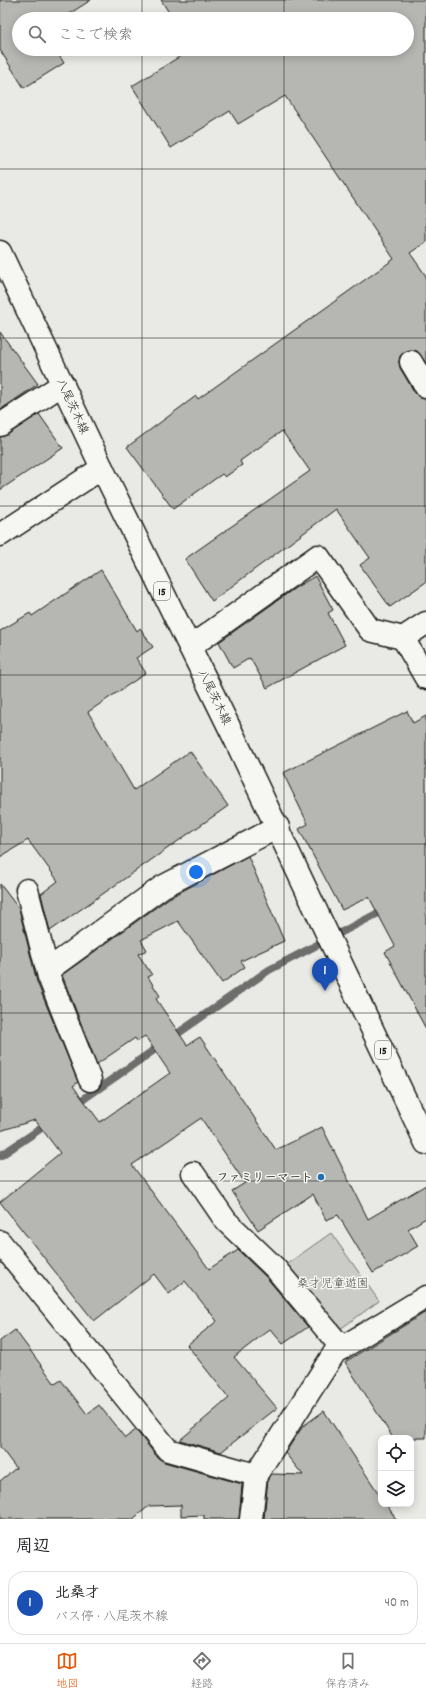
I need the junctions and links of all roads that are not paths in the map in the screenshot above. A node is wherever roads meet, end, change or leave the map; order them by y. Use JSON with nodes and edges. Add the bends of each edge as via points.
{"nodes":[{"id":1,"x":0,"y":252,"type":"edge"},
{"id":2,"x":411,"y":362,"type":"dead end"},
{"id":3,"x":63,"y":384,"type":"junction"},
{"id":4,"x":426,"y":387,"type":"edge"},
{"id":5,"x":0,"y":425,"type":"edge"},
{"id":6,"x":102,"y":468,"type":"junction"},
{"id":7,"x":0,"y":535,"type":"edge"},
{"id":8,"x":426,"y":623,"type":"edge"},
{"id":9,"x":403,"y":638,"type":"junction"},
{"id":10,"x":190,"y":647,"type":"junction"},
{"id":11,"x":426,"y":678,"type":"edge"},
{"id":12,"x":278,"y":827,"type":"junction"},
{"id":13,"x":28,"y":890,"type":"dead end"},
{"id":14,"x":48,"y":970,"type":"junction"},
{"id":15,"x":90,"y":1080,"type":"dead end"},
{"id":16,"x":426,"y":1143,"type":"edge"},
{"id":17,"x":193,"y":1173,"type":"dead end"},
{"id":18,"x":0,"y":1242,"type":"edge"},
{"id":19,"x":426,"y":1297,"type":"edge"},
{"id":20,"x":342,"y":1348,"type":"junction"},
{"id":21,"x":256,"y":1475,"type":"junction"},
{"id":22,"x":252,"y":1519,"type":"edge"}],
"edges":[{"from":1,"to":3,"type":"street","name":"八尾茨木線","number":"15"},
{"from":2,"to":4,"type":"street"},
{"from":3,"to":5,"type":"street"},
{"from":3,"to":6,"type":"street","name":"八尾茨木線","number":"15"},
{"from":6,"to":7,"type":"street"},
{"from":6,"to":10,"type":"street","name":"八尾茨木線","number":"15"},
{"from":8,"to":9,"type":"street"},
{"from":9,"to":10,"type":"street","via":[[370,630],[318,556]]},
{"from":9,"to":11,"type":"street"},
{"from":10,"to":12,"type":"street","name":"八尾茨木線","number":"15"},
{"from":12,"to":14,"type":"street","via":[[162,887]]},
{"from":12,"to":16,"type":"street","name":"八尾茨木線","number":"15"},
{"from":13,"to":14,"type":"street"},
{"from":14,"to":15,"type":"street"},
{"from":17,"to":20,"type":"street","via":[[226,1221],[275,1268]]},
{"from":18,"to":21,"type":"street","via":[[168,1450]]},
{"from":19,"to":20,"type":"street"},
{"from":20,"to":21,"type":"street","via":[[335,1352]]},
{"from":21,"to":22,"type":"street"}]}
